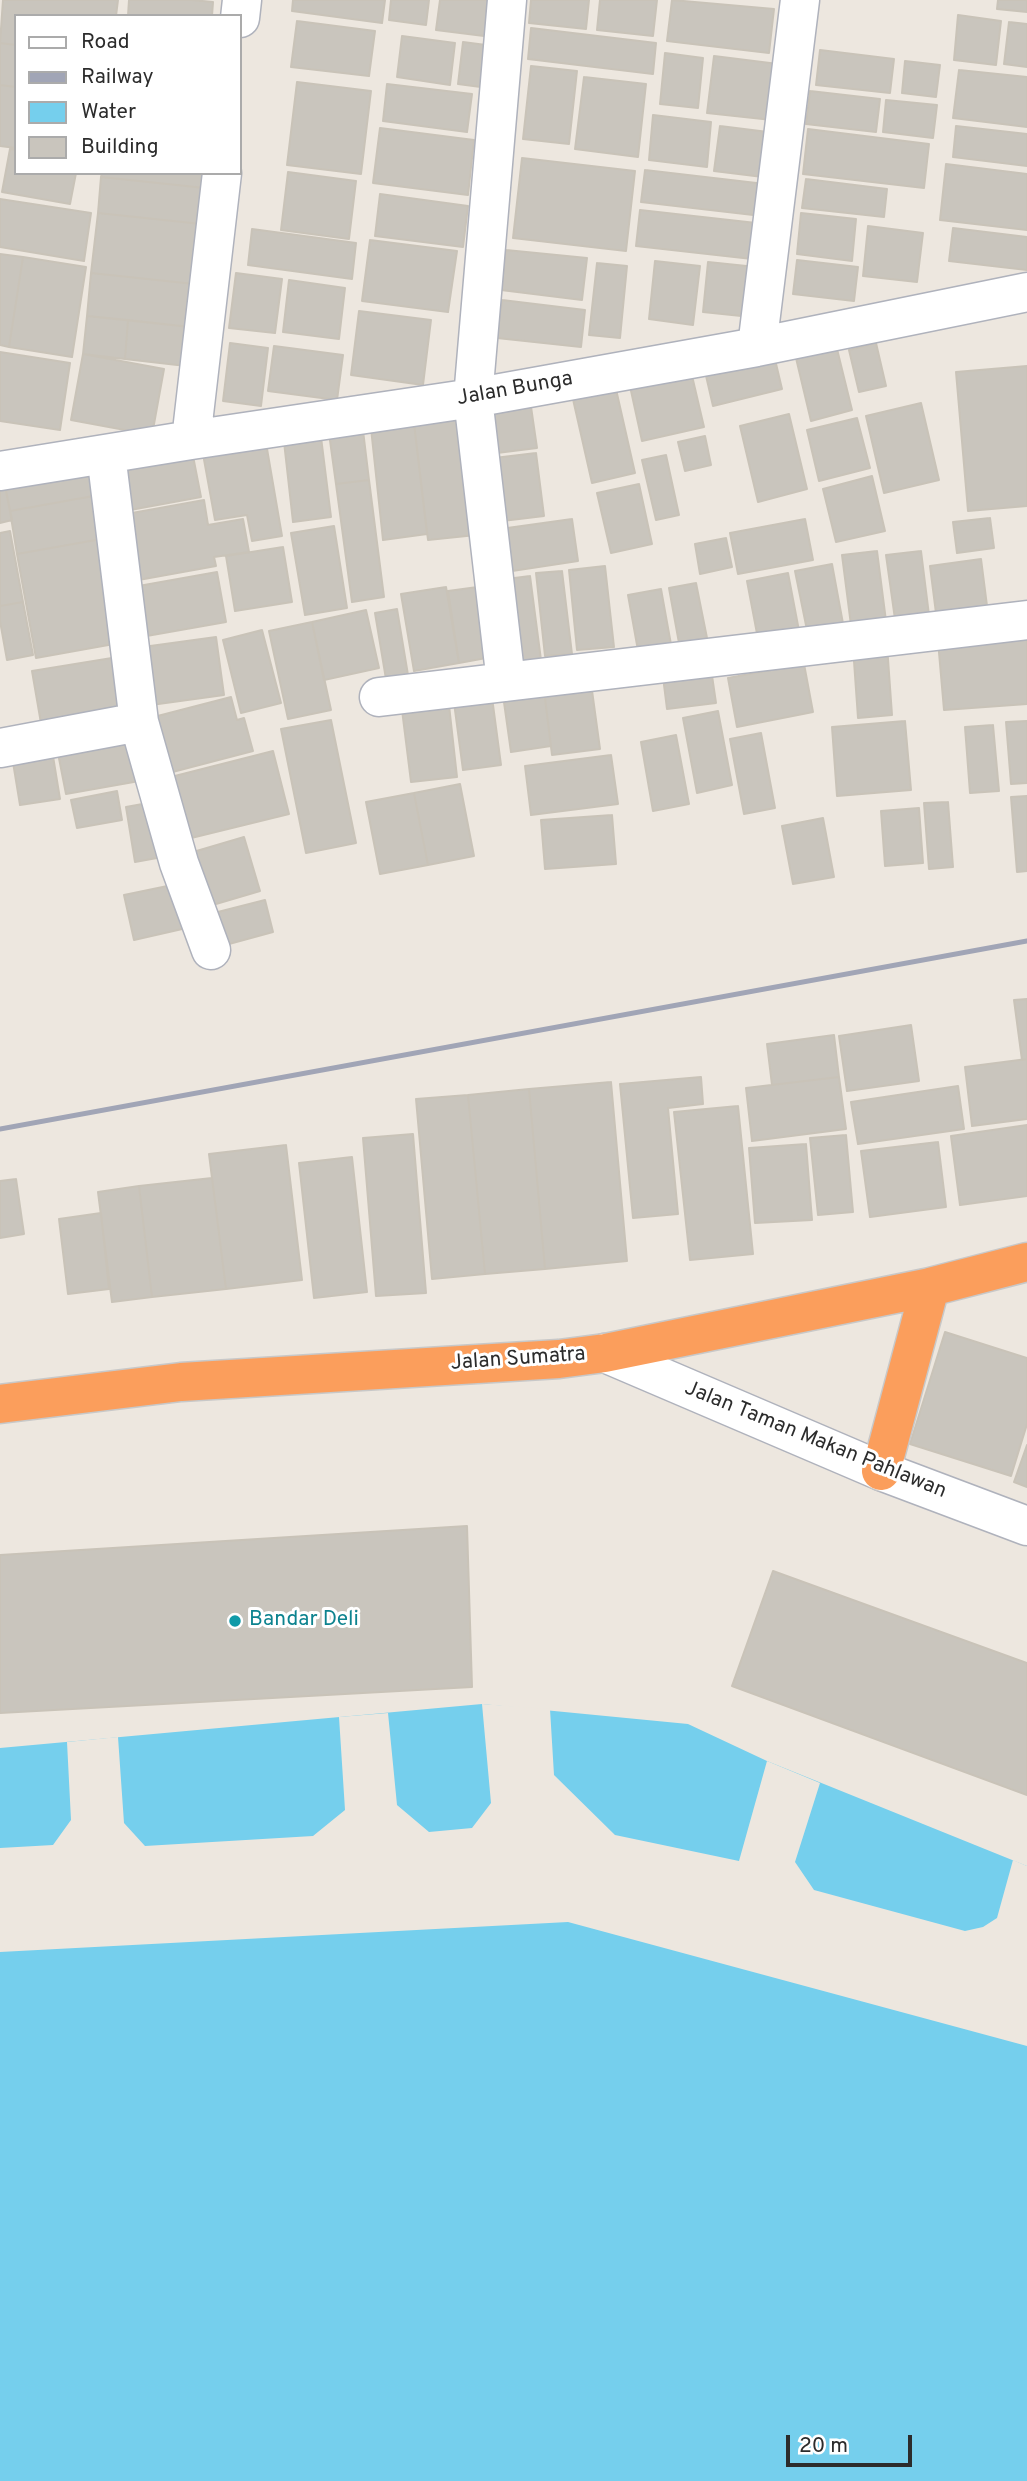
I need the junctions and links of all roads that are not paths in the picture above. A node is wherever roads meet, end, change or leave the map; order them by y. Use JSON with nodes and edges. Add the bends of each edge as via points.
{"nodes":[{"id":1,"x":508,"y":0,"type":"edge"},
{"id":2,"x":800,"y":0,"type":"edge"},
{"id":3,"x":222,"y":175,"type":"edge"},
{"id":4,"x":1027,"y":292,"type":"edge"},
{"id":5,"x":757,"y":348,"type":"junction"},
{"id":6,"x":473,"y":398,"type":"junction"},
{"id":7,"x":191,"y":440,"type":"junction"},
{"id":8,"x":106,"y":454,"type":"junction"},
{"id":9,"x":0,"y":471,"type":"edge"},
{"id":10,"x":1027,"y":620,"type":"edge"},
{"id":11,"x":506,"y":682,"type":"junction"},
{"id":12,"x":379,"y":697,"type":"dead end"},
{"id":13,"x":139,"y":722,"type":"junction"},
{"id":14,"x":0,"y":748,"type":"edge"},
{"id":15,"x":211,"y":950,"type":"dead end"},
{"id":16,"x":1027,"y":1262,"type":"edge"},
{"id":17,"x":930,"y":1287,"type":"junction"},
{"id":18,"x":605,"y":1353,"type":"junction"},
{"id":19,"x":0,"y":1404,"type":"edge"},
{"id":20,"x":881,"y":1471,"type":"junction"},
{"id":21,"x":1027,"y":1526,"type":"edge"}],
"edges":[{"from":1,"to":6,"type":"street"},
{"from":2,"to":5,"type":"street"},
{"from":3,"to":7,"type":"street"},
{"from":4,"to":5,"type":"street","name":"Jalan Bunga"},
{"from":5,"to":6,"type":"street","name":"Jalan Bunga"},
{"from":6,"to":7,"type":"street","name":"Jalan Bunga"},
{"from":6,"to":11,"type":"street"},
{"from":7,"to":8,"type":"street","name":"Jalan Bunga"},
{"from":8,"to":9,"type":"street","name":"Jalan Bunga"},
{"from":8,"to":13,"type":"street"},
{"from":10,"to":11,"type":"street"},
{"from":11,"to":12,"type":"street"},
{"from":13,"to":14,"type":"street"},
{"from":13,"to":15,"type":"street","via":[[179,863]]},
{"from":16,"to":17,"type":"highway","name":"Jalan Sumatra"},
{"from":17,"to":18,"type":"highway","name":"Jalan Sumatra"},
{"from":17,"to":20,"type":"highway"},
{"from":18,"to":19,"type":"highway","name":"Jalan Sumatra","via":[[181,1382]]},
{"from":18,"to":20,"type":"street","name":"Jalan Taman Makan Pahlawan"},
{"from":20,"to":21,"type":"street","name":"Jalan Taman Makan Pahlawan"}]}
